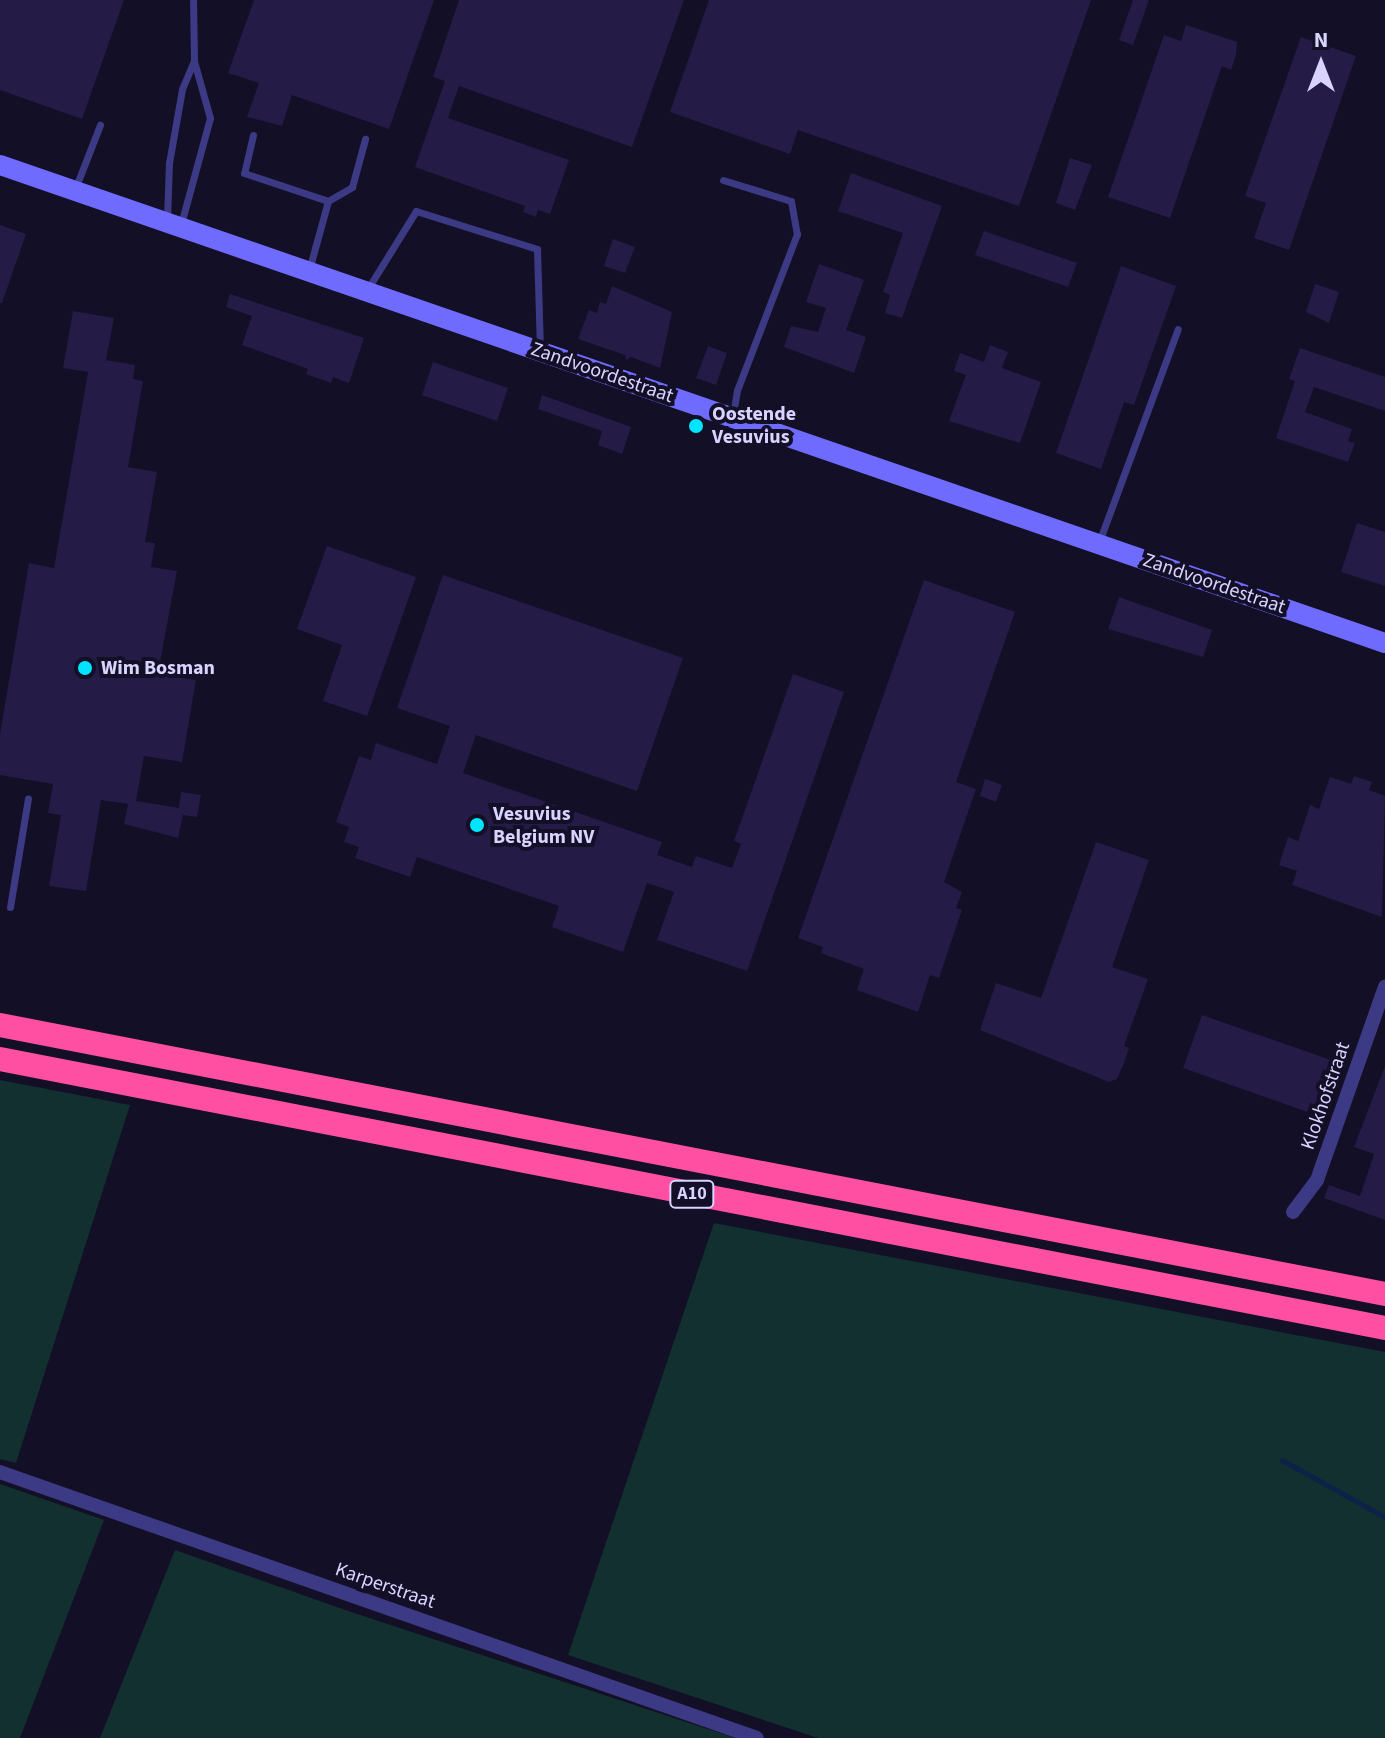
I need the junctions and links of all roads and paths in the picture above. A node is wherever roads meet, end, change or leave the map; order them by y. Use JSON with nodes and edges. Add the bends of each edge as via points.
{"nodes":[{"id":1,"x":193,"y":0,"type":"edge"},
{"id":2,"x":194,"y":61,"type":"junction"},
{"id":3,"x":100,"y":125,"type":"dead end"},
{"id":4,"x":253,"y":135,"type":"dead end"},
{"id":5,"x":365,"y":139,"type":"dead end"},
{"id":6,"x":0,"y":165,"type":"edge"},
{"id":7,"x":723,"y":180,"type":"dead end"},
{"id":8,"x":74,"y":191,"type":"junction"},
{"id":9,"x":328,"y":201,"type":"junction"},
{"id":10,"x":173,"y":225,"type":"junction"},
{"id":11,"x":308,"y":272,"type":"junction"},
{"id":12,"x":365,"y":292,"type":"junction"},
{"id":13,"x":1178,"y":329,"type":"dead end"},
{"id":14,"x":540,"y":352,"type":"junction"},
{"id":15,"x":733,"y":418,"type":"junction"},
{"id":16,"x":1099,"y":544,"type":"junction"},
{"id":17,"x":1385,"y":643,"type":"edge"},
{"id":18,"x":28,"y":798,"type":"dead end"},
{"id":19,"x":10,"y":907,"type":"dead end"},
{"id":20,"x":1385,"y":987,"type":"edge"},
{"id":21,"x":0,"y":1025,"type":"edge"},
{"id":22,"x":0,"y":1059,"type":"edge"},
{"id":23,"x":1293,"y":1212,"type":"dead end"},
{"id":24,"x":1385,"y":1294,"type":"edge"},
{"id":25,"x":1385,"y":1328,"type":"edge"},
{"id":26,"x":0,"y":1472,"type":"edge"},
{"id":27,"x":757,"y":1738,"type":"edge"}],
"edges":[{"from":1,"to":2,"type":"lane"},
{"from":2,"to":10,"type":"lane","via":[[182,89],[169,163]]},
{"from":2,"to":10,"type":"lane","via":[[210,118]]},
{"from":3,"to":8,"type":"lane"},
{"from":4,"to":9,"type":"lane","via":[[244,173]]},
{"from":5,"to":9,"type":"lane","via":[[352,187]]},
{"from":6,"to":8,"type":"main road","name":"Zandvoordestraat"},
{"from":7,"to":15,"type":"lane","via":[[791,201],[797,234],[737,390]]},
{"from":8,"to":10,"type":"main road","name":"Zandvoordestraat"},
{"from":9,"to":11,"type":"lane"},
{"from":10,"to":11,"type":"main road","name":"Zandvoordestraat"},
{"from":11,"to":12,"type":"main road","name":"Zandvoordestraat"},
{"from":12,"to":14,"type":"main road","name":"Zandvoordestraat"},
{"from":12,"to":14,"type":"lane","via":[[416,211],[537,249]]},
{"from":13,"to":16,"type":"lane"},
{"from":14,"to":15,"type":"main road","name":"Zandvoordestraat"},
{"from":15,"to":16,"type":"main road","name":"Zandvoordestraat"},
{"from":16,"to":17,"type":"main road","name":"Zandvoordestraat"},
{"from":18,"to":19,"type":"lane"},
{"from":20,"to":23,"type":"street","name":"Klokhofstraat","via":[[1317,1180]]},
{"from":21,"to":24,"type":"highway","number":"A10"},
{"from":22,"to":25,"type":"highway","number":"A10"},
{"from":26,"to":27,"type":"street","name":"Karperstraat"}]}
